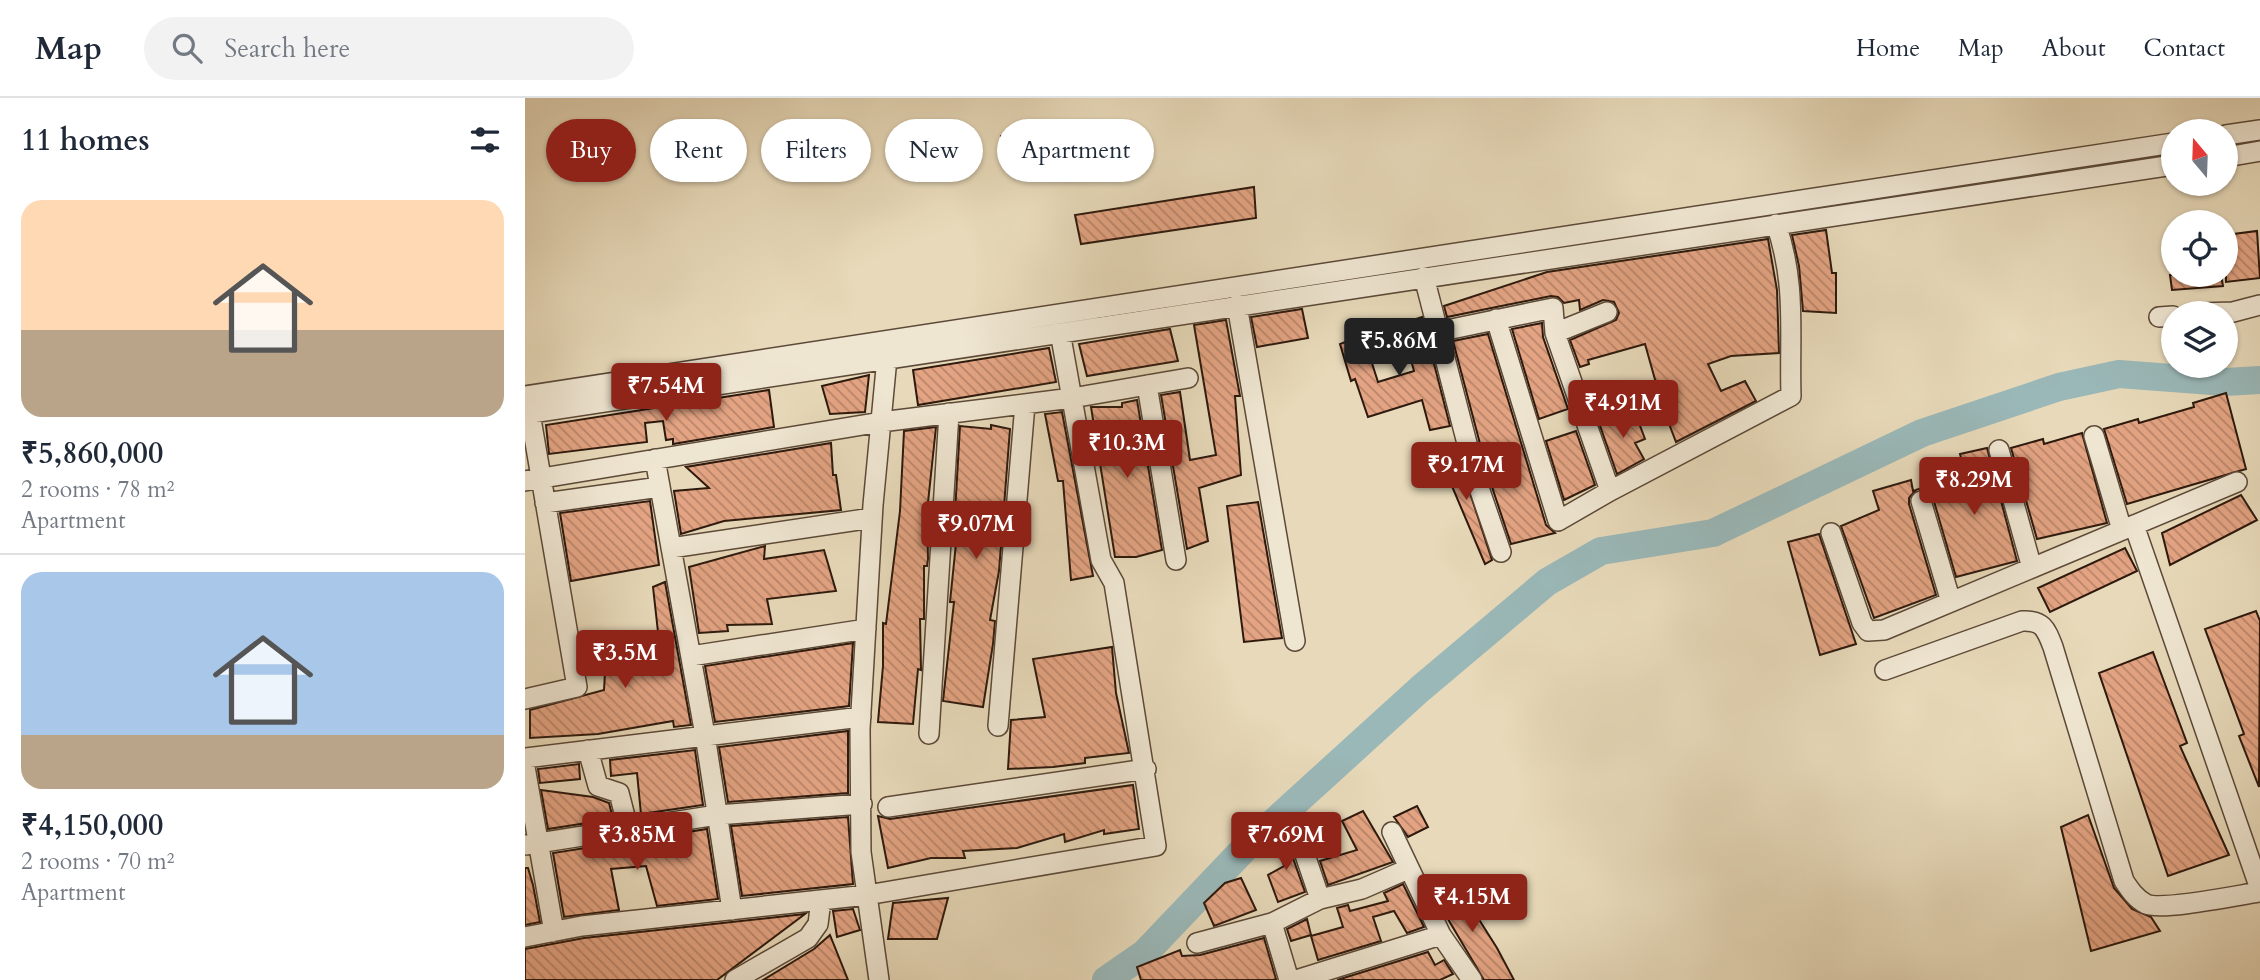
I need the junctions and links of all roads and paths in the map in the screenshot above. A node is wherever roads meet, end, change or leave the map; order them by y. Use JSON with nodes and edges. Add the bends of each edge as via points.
{"nodes":[{"id":1,"x":2260,"y":130,"type":"edge"},
{"id":2,"x":2238,"y":133,"type":"edge"},
{"id":3,"x":2161,"y":146,"type":"edge"},
{"id":4,"x":2260,"y":151,"type":"edge"},
{"id":5,"x":2238,"y":154,"type":"edge"},
{"id":6,"x":2161,"y":166,"type":"edge"},
{"id":7,"x":1776,"y":224,"type":"junction"},
{"id":8,"x":1424,"y":277,"type":"junction"},
{"id":9,"x":2260,"y":304,"type":"edge"},
{"id":10,"x":1237,"y":305,"type":"junction"},
{"id":11,"x":2238,"y":311,"type":"edge"},
{"id":12,"x":1607,"y":312,"type":"dead end"},
{"id":13,"x":1496,"y":319,"type":"junction"},
{"id":14,"x":1437,"y":331,"type":"junction"},
{"id":15,"x":1060,"y":332,"type":"junction"},
{"id":16,"x":1555,"y":333,"type":"junction"},
{"id":17,"x":887,"y":358,"type":"junction"},
{"id":18,"x":1188,"y":378,"type":"dead end"},
{"id":19,"x":1147,"y":385,"type":"junction"},
{"id":20,"x":1072,"y":398,"type":"junction"},
{"id":21,"x":1025,"y":404,"type":"junction"},
{"id":22,"x":527,"y":408,"type":"edge"},
{"id":23,"x":949,"y":413,"type":"junction"},
{"id":24,"x":881,"y":422,"type":"junction"},
{"id":25,"x":2094,"y":436,"type":"dead end"},
{"id":26,"x":1999,"y":450,"type":"dead end"},
{"id":27,"x":655,"y":459,"type":"junction"},
{"id":28,"x":533,"y":479,"type":"edge"},
{"id":29,"x":2237,"y":482,"type":"dead end"},
{"id":30,"x":660,"y":487,"type":"junction"},
{"id":31,"x":1609,"y":491,"type":"junction"},
{"id":32,"x":1921,"y":501,"type":"dead end"},
{"id":33,"x":545,"y":503,"type":"junction"},
{"id":34,"x":873,"y":518,"type":"junction"},
{"id":35,"x":2128,"y":528,"type":"junction"},
{"id":36,"x":1831,"y":533,"type":"dead end"},
{"id":37,"x":671,"y":548,"type":"junction"},
{"id":38,"x":1501,"y":552,"type":"dead end"},
{"id":39,"x":1176,"y":560,"type":"dead end"},
{"id":40,"x":2032,"y":568,"type":"junction"},
{"id":41,"x":1951,"y":602,"type":"junction"},
{"id":42,"x":866,"y":629,"type":"junction"},
{"id":43,"x":1295,"y":640,"type":"dead end"},
{"id":44,"x":691,"y":656,"type":"junction"},
{"id":45,"x":1885,"y":670,"type":"dead end"},
{"id":46,"x":525,"y":699,"type":"edge"},
{"id":47,"x":861,"y":717,"type":"junction"},
{"id":48,"x":998,"y":726,"type":"dead end"},
{"id":49,"x":929,"y":734,"type":"dead end"},
{"id":50,"x":705,"y":735,"type":"junction"},
{"id":51,"x":588,"y":750,"type":"junction"},
{"id":52,"x":525,"y":758,"type":"edge"},
{"id":53,"x":525,"y":767,"type":"edge"},
{"id":54,"x":1146,"y":769,"type":"junction"},
{"id":55,"x":862,"y":804,"type":"junction"},
{"id":56,"x":888,"y":807,"type":"dead end"},
{"id":57,"x":717,"y":815,"type":"junction"},
{"id":58,"x":628,"y":828,"type":"junction"},
{"id":59,"x":1392,"y":832,"type":"dead end"},
{"id":60,"x":1301,"y":843,"type":"dead end"},
{"id":61,"x":531,"y":844,"type":"edge"},
{"id":62,"x":1408,"y":869,"type":"junction"},
{"id":63,"x":2260,"y":890,"type":"edge"},
{"id":64,"x":867,"y":895,"type":"junction"},
{"id":65,"x":1320,"y":899,"type":"junction"},
{"id":66,"x":821,"y":900,"type":"junction"},
{"id":67,"x":732,"y":910,"type":"junction"},
{"id":68,"x":1272,"y":923,"type":"junction"},
{"id":69,"x":554,"y":932,"type":"junction"},
{"id":70,"x":1441,"y":935,"type":"junction"},
{"id":71,"x":525,"y":937,"type":"edge"},
{"id":72,"x":1197,"y":943,"type":"dead end"},
{"id":73,"x":1469,"y":979,"type":"edge"},
{"id":74,"x":735,"y":980,"type":"edge"},
{"id":75,"x":879,"y":980,"type":"edge"},
{"id":76,"x":1289,"y":980,"type":"edge"},
{"id":77,"x":1296,"y":980,"type":"edge"}],
"edges":[{"from":1,"to":2,"type":"street"},
{"from":3,"to":22,"type":"street"},
{"from":4,"to":5,"type":"street"},
{"from":6,"to":7,"type":"street"},
{"from":7,"to":8,"type":"street"},
{"from":7,"to":31,"type":"street","via":[[1787,255],[1793,300],[1791,396]]},
{"from":8,"to":10,"type":"street"},
{"from":8,"to":14,"type":"street"},
{"from":9,"to":11,"type":"street"},
{"from":10,"to":15,"type":"street"},
{"from":10,"to":43,"type":"street"},
{"from":12,"to":16,"type":"street"},
{"from":13,"to":14,"type":"street"},
{"from":13,"to":16,"type":"street","via":[[1553,308]]},
{"from":13,"to":31,"type":"street","via":[[1558,521]]},
{"from":14,"to":38,"type":"street","via":[[1477,482]]},
{"from":15,"to":17,"type":"street"},
{"from":15,"to":20,"type":"street"},
{"from":16,"to":31,"type":"street"},
{"from":17,"to":22,"type":"street"},
{"from":17,"to":24,"type":"street"},
{"from":18,"to":19,"type":"street"},
{"from":19,"to":20,"type":"street"},
{"from":19,"to":39,"type":"street"},
{"from":20,"to":21,"type":"street"},
{"from":20,"to":54,"type":"street","via":[[1101,560],[1114,583]]},
{"from":21,"to":23,"type":"street"},
{"from":21,"to":48,"type":"street"},
{"from":22,"to":28,"type":"street"},
{"from":23,"to":24,"type":"street"},
{"from":23,"to":49,"type":"street"},
{"from":24,"to":27,"type":"street"},
{"from":24,"to":34,"type":"street"},
{"from":25,"to":35,"type":"street"},
{"from":26,"to":40,"type":"street"},
{"from":27,"to":28,"type":"street"},
{"from":27,"to":30,"type":"street"},
{"from":28,"to":33,"type":"street"},
{"from":29,"to":35,"type":"street"},
{"from":30,"to":33,"type":"street"},
{"from":30,"to":37,"type":"street"},
{"from":32,"to":41,"type":"street"},
{"from":33,"to":46,"type":"street","via":[[577,687]]},
{"from":34,"to":37,"type":"street"},
{"from":34,"to":42,"type":"street"},
{"from":35,"to":40,"type":"street"},
{"from":35,"to":63,"type":"street"},
{"from":36,"to":41,"type":"street","via":[[1868,631],[1884,630]]},
{"from":37,"to":44,"type":"street"},
{"from":40,"to":41,"type":"street"},
{"from":42,"to":44,"type":"street"},
{"from":42,"to":47,"type":"street"},
{"from":44,"to":50,"type":"street"},
{"from":45,"to":63,"type":"street","via":[[2036,620],[2045,626],[2053,647],[2124,881],[2133,895],[2148,905],[2171,905]]},
{"from":47,"to":50,"type":"street"},
{"from":47,"to":55,"type":"street"},
{"from":50,"to":51,"type":"street"},
{"from":50,"to":57,"type":"street"},
{"from":51,"to":52,"type":"street"},
{"from":51,"to":58,"type":"street","via":[[598,786],[619,793]]},
{"from":53,"to":61,"type":"street"},
{"from":54,"to":56,"type":"street"},
{"from":54,"to":64,"type":"street","via":[[1156,846]]},
{"from":55,"to":57,"type":"street"},
{"from":55,"to":64,"type":"street","via":[[861,852]]},
{"from":57,"to":58,"type":"street"},
{"from":57,"to":67,"type":"street"},
{"from":58,"to":61,"type":"street"},
{"from":59,"to":62,"type":"street"},
{"from":60,"to":65,"type":"street"},
{"from":61,"to":69,"type":"street"},
{"from":62,"to":65,"type":"street","via":[[1362,889]]},
{"from":62,"to":70,"type":"street"},
{"from":64,"to":66,"type":"street"},
{"from":64,"to":75,"type":"street"},
{"from":65,"to":68,"type":"street"},
{"from":66,"to":67,"type":"street"},
{"from":66,"to":74,"type":"street","via":[[818,924],[808,937]]},
{"from":67,"to":69,"type":"street"},
{"from":68,"to":72,"type":"street"},
{"from":68,"to":76,"type":"street"},
{"from":69,"to":71,"type":"street"},
{"from":70,"to":73,"type":"street"},
{"from":70,"to":77,"type":"street"}]}
